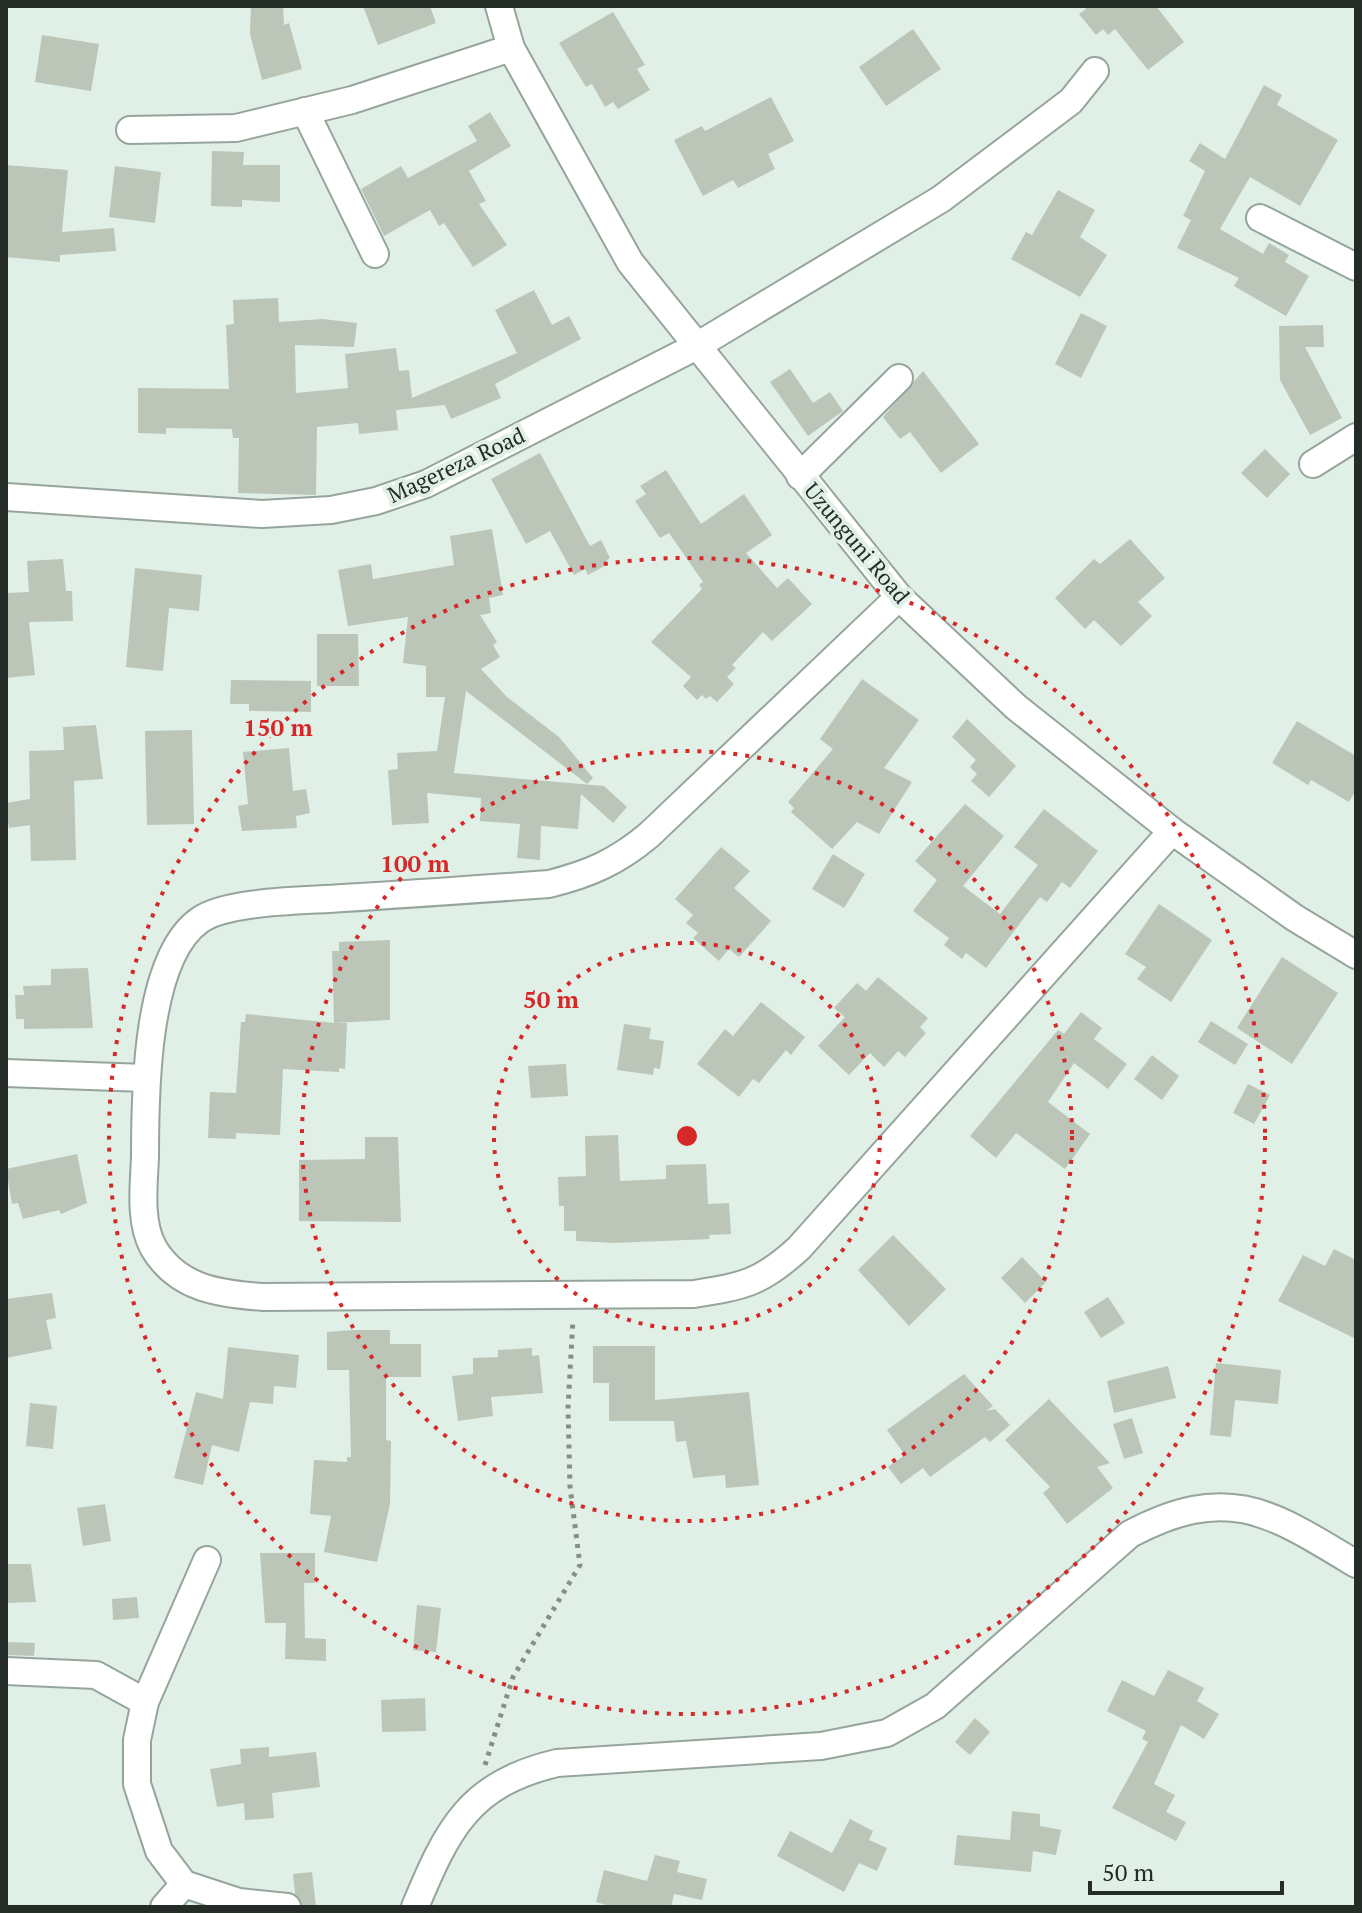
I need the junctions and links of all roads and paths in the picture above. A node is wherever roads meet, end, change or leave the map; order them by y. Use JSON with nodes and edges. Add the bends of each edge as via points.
{"nodes":[{"id":1,"x":499,"y":6,"type":"edge"},
{"id":2,"x":511,"y":48,"type":"junction"},
{"id":3,"x":1095,"y":71,"type":"dead end"},
{"id":4,"x":305,"y":111,"type":"junction"},
{"id":5,"x":130,"y":130,"type":"dead end"},
{"id":6,"x":1260,"y":218,"type":"dead end"},
{"id":7,"x":375,"y":254,"type":"dead end"},
{"id":8,"x":1356,"y":267,"type":"edge"},
{"id":9,"x":695,"y":347,"type":"junction"},
{"id":10,"x":899,"y":378,"type":"dead end"},
{"id":11,"x":1356,"y":437,"type":"edge"},
{"id":12,"x":1313,"y":464,"type":"dead end"},
{"id":13,"x":800,"y":476,"type":"junction"},
{"id":14,"x":6,"y":497,"type":"edge"},
{"id":15,"x":899,"y":597,"type":"junction"},
{"id":16,"x":1172,"y":831,"type":"junction"},
{"id":17,"x":1356,"y":955,"type":"edge"},
{"id":18,"x":6,"y":1073,"type":"edge"},
{"id":19,"x":145,"y":1078,"type":"junction"},
{"id":20,"x":574,"y":1294,"type":"junction"},
{"id":21,"x":207,"y":1560,"type":"dead end"},
{"id":22,"x":1356,"y":1564,"type":"edge"},
{"id":23,"x":6,"y":1671,"type":"edge"},
{"id":24,"x":145,"y":1702,"type":"junction"},
{"id":25,"x":475,"y":1800,"type":"junction"},
{"id":26,"x":184,"y":1884,"type":"junction"},
{"id":27,"x":164,"y":1907,"type":"edge"},
{"id":28,"x":287,"y":1907,"type":"edge"},
{"id":29,"x":415,"y":1907,"type":"edge"}],
"edges":[{"from":1,"to":2,"type":"street","name":"Uzunguni Road"},
{"from":2,"to":4,"type":"street"},
{"from":2,"to":9,"type":"street","name":"Uzunguni Road","via":[[630,262]]},
{"from":3,"to":9,"type":"street","name":"Magereza Road","via":[[1071,101],[941,199]]},
{"from":4,"to":5,"type":"street","via":[[236,128]]},
{"from":4,"to":7,"type":"street"},
{"from":6,"to":8,"type":"street"},
{"from":9,"to":13,"type":"street","name":"Uzunguni Road"},
{"from":9,"to":14,"type":"street","name":"Magereza Road","via":[[426,484],[376,501],[262,514]]},
{"from":10,"to":13,"type":"street"},
{"from":11,"to":12,"type":"street"},
{"from":13,"to":15,"type":"street","name":"Uzunguni Road"},
{"from":15,"to":16,"type":"street","name":"Uzunguni Road","via":[[1016,707]]},
{"from":15,"to":19,"type":"street","via":[[649,835],[596,872],[549,884],[249,905],[200,920],[171,956],[152,1024]]},
{"from":16,"to":17,"type":"street","name":"Uzunguni Road"},
{"from":16,"to":20,"type":"street","via":[[771,1274],[737,1287],[694,1294]]},
{"from":18,"to":19,"type":"street"},
{"from":19,"to":20,"type":"street","via":[[144,1209],[153,1246],[181,1278],[215,1294],[263,1297]]},
{"from":20,"to":25,"type":"path","via":[[568,1408],[570,1487],[580,1565],[513,1677]]},
{"from":21,"to":24,"type":"street"},
{"from":22,"to":25,"type":"street","via":[[1272,1517],[1203,1505],[1164,1516],[1130,1534],[935,1706],[887,1733],[821,1746],[557,1763],[524,1771]]},
{"from":23,"to":24,"type":"street","via":[[96,1675]]},
{"from":24,"to":26,"type":"street","via":[[137,1740],[137,1784],[159,1851]]},
{"from":25,"to":29,"type":"street","via":[[438,1852]]},
{"from":26,"to":27,"type":"street"},
{"from":26,"to":28,"type":"street","via":[[239,1902]]}]}
